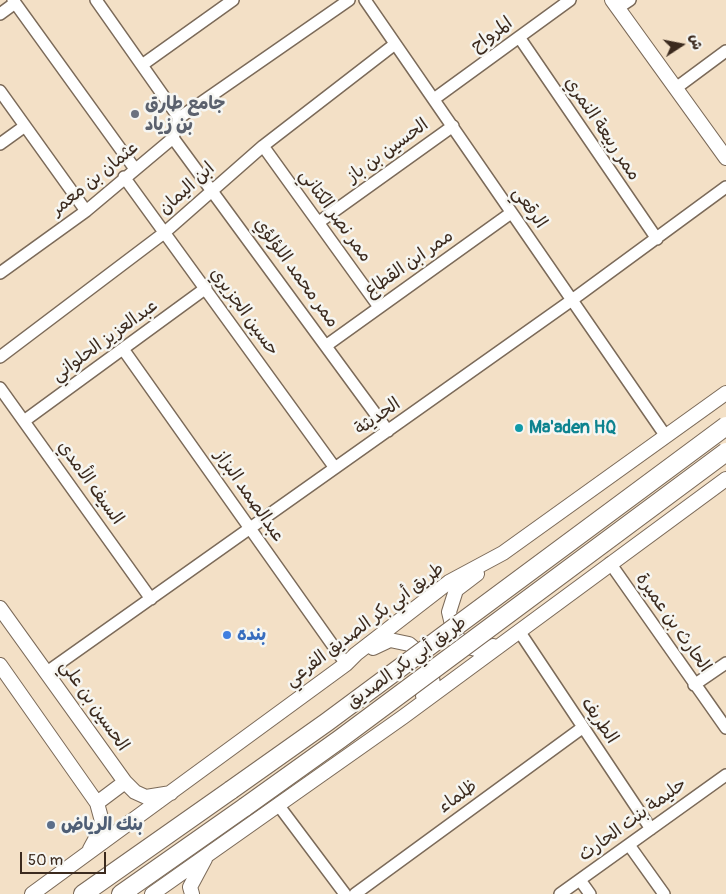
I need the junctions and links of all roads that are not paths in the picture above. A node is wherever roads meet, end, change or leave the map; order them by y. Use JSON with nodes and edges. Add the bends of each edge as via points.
{"nodes":[{"id":1,"x":96,"y":0,"type":"edge"},
{"id":2,"x":232,"y":0,"type":"edge"},
{"id":3,"x":349,"y":0,"type":"edge"},
{"id":4,"x":365,"y":0,"type":"edge"},
{"id":5,"x":570,"y":0,"type":"edge"},
{"id":6,"x":630,"y":0,"type":"edge"},
{"id":7,"x":14,"y":1,"type":"edge"},
{"id":8,"x":220,"y":4,"type":"edge"},
{"id":9,"x":615,"y":4,"type":"edge"},
{"id":10,"x":0,"y":14,"type":"edge"},
{"id":11,"x":519,"y":38,"type":"junction"},
{"id":12,"x":395,"y":44,"type":"junction"},
{"id":13,"x":726,"y":51,"type":"edge"},
{"id":14,"x":142,"y":65,"type":"junction"},
{"id":15,"x":676,"y":88,"type":"junction"},
{"id":16,"x":0,"y":91,"type":"edge"},
{"id":17,"x":434,"y":99,"type":"junction"},
{"id":18,"x":179,"y":118,"type":"junction"},
{"id":19,"x":25,"y":126,"type":"junction"},
{"id":20,"x":453,"y":126,"type":"junction"},
{"id":21,"x":173,"y":138,"type":"junction"},
{"id":22,"x":0,"y":144,"type":"edge"},
{"id":23,"x":262,"y":146,"type":"junction"},
{"id":24,"x":726,"y":158,"type":"edge"},
{"id":25,"x":135,"y":168,"type":"junction"},
{"id":26,"x":124,"y":177,"type":"junction"},
{"id":27,"x":726,"y":188,"type":"edge"},
{"id":28,"x":212,"y":189,"type":"junction"},
{"id":29,"x":86,"y":211,"type":"junction"},
{"id":30,"x":511,"y":213,"type":"junction"},
{"id":31,"x":318,"y":222,"type":"junction"},
{"id":32,"x":164,"y":233,"type":"junction"},
{"id":33,"x":657,"y":239,"type":"junction"},
{"id":34,"x":0,"y":273,"type":"edge"},
{"id":35,"x":206,"y":288,"type":"junction"},
{"id":36,"x":572,"y":300,"type":"junction"},
{"id":37,"x":379,"y":307,"type":"junction"},
{"id":38,"x":327,"y":344,"type":"junction"},
{"id":39,"x":123,"y":349,"type":"junction"},
{"id":40,"x":0,"y":357,"type":"edge"},
{"id":41,"x":0,"y":388,"type":"edge"},
{"id":42,"x":726,"y":393,"type":"edge"},
{"id":43,"x":24,"y":421,"type":"junction"},
{"id":44,"x":726,"y":426,"type":"edge"},
{"id":45,"x":388,"y":431,"type":"junction"},
{"id":46,"x":665,"y":435,"type":"junction"},
{"id":47,"x":726,"y":452,"type":"edge"},
{"id":48,"x":335,"y":468,"type":"junction"},
{"id":49,"x":726,"y":479,"type":"edge"},
{"id":50,"x":250,"y":529,"type":"junction"},
{"id":51,"x":503,"y":553,"type":"junction"},
{"id":52,"x":610,"y":563,"type":"junction"},
{"id":53,"x":151,"y":599,"type":"junction"},
{"id":54,"x":0,"y":608,"type":"edge"},
{"id":55,"x":519,"y":631,"type":"junction"},
{"id":56,"x":351,"y":659,"type":"junction"},
{"id":57,"x":726,"y":663,"type":"edge"},
{"id":58,"x":0,"y":664,"type":"edge"},
{"id":59,"x":47,"y":672,"type":"junction"},
{"id":60,"x":694,"y":685,"type":"junction"},
{"id":61,"x":403,"y":717,"type":"junction"},
{"id":62,"x":582,"y":728,"type":"junction"},
{"id":63,"x":726,"y":728,"type":"edge"},
{"id":64,"x":726,"y":775,"type":"edge"},
{"id":65,"x":125,"y":782,"type":"junction"},
{"id":66,"x":174,"y":792,"type":"junction"},
{"id":67,"x":97,"y":803,"type":"junction"},
{"id":68,"x":279,"y":806,"type":"junction"},
{"id":69,"x":651,"y":829,"type":"junction"},
{"id":70,"x":629,"y":845,"type":"junction"},
{"id":71,"x":87,"y":854,"type":"junction"},
{"id":72,"x":207,"y":855,"type":"junction"},
{"id":73,"x":580,"y":880,"type":"junction"},
{"id":74,"x":32,"y":894,"type":"edge"},
{"id":75,"x":84,"y":894,"type":"edge"},
{"id":76,"x":121,"y":894,"type":"edge"},
{"id":77,"x":152,"y":894,"type":"edge"},
{"id":78,"x":192,"y":894,"type":"edge"},
{"id":79,"x":345,"y":894,"type":"edge"},
{"id":80,"x":355,"y":894,"type":"edge"},
{"id":81,"x":560,"y":894,"type":"edge"},
{"id":82,"x":590,"y":894,"type":"edge"},
{"id":83,"x":664,"y":894,"type":"edge"}],
"edges":[{"from":1,"to":14,"type":"street"},
{"from":2,"to":8,"type":"street"},
{"from":3,"to":18,"type":"street"},
{"from":4,"to":12,"type":"street","name":"الرقعي"},
{"from":5,"to":11,"type":"street","name":"المرواح"},
{"from":6,"to":9,"type":"street"},
{"from":7,"to":10,"type":"street"},
{"from":7,"to":25,"type":"street"},
{"from":8,"to":14,"type":"street"},
{"from":9,"to":15,"type":"street"},
{"from":11,"to":17,"type":"street","name":"المرواح"},
{"from":11,"to":33,"type":"street","name":"ممر ربيعة النمري"},
{"from":12,"to":17,"type":"street","name":"الرقعي"},
{"from":12,"to":23,"type":"street","name":"ابن اليمان"},
{"from":13,"to":15,"type":"street"},
{"from":14,"to":18,"type":"street"},
{"from":15,"to":24,"type":"street"},
{"from":16,"to":19,"type":"street"},
{"from":17,"to":20,"type":"street","name":"الرقعي"},
{"from":18,"to":21,"type":"street"},
{"from":19,"to":22,"type":"street"},
{"from":19,"to":29,"type":"street"},
{"from":20,"to":30,"type":"street","name":"الرقعي"},
{"from":20,"to":31,"type":"street","name":"الحسين بن باز"},
{"from":21,"to":25,"type":"street","name":"عثمان بن معمر"},
{"from":21,"to":28,"type":"street","name":"ممر محمد اللؤلؤي"},
{"from":23,"to":28,"type":"street","name":"ابن اليمان"},
{"from":23,"to":31,"type":"street","name":"ممر نصر الكتاني"},
{"from":25,"to":26,"type":"street","name":"عثمان بن معمر"},
{"from":26,"to":29,"type":"street","name":"عثمان بن معمر"},
{"from":26,"to":32,"type":"street","name":"حسين الجزيري"},
{"from":27,"to":33,"type":"street","name":"الحديثة"},
{"from":28,"to":32,"type":"street","name":"ابن اليمان"},
{"from":28,"to":38,"type":"street","name":"ممر محمد اللؤلؤي"},
{"from":29,"to":34,"type":"street","name":"عثمان بن معمر"},
{"from":30,"to":36,"type":"street","name":"الرقعي"},
{"from":30,"to":37,"type":"street","name":"ممر ابن القطاع"},
{"from":31,"to":37,"type":"street","name":"ممر نصر الكتاني"},
{"from":32,"to":35,"type":"street","name":"حسين الجزيري"},
{"from":32,"to":40,"type":"street","name":"ابن اليمان"},
{"from":33,"to":36,"type":"street","name":"الحديثة"},
{"from":35,"to":39,"type":"street","name":"عبدالعزيز الحلواني"},
{"from":35,"to":48,"type":"street","name":"حسين الجزيري"},
{"from":36,"to":45,"type":"street","name":"الحديثة"},
{"from":36,"to":46,"type":"street","name":"الرقعي"},
{"from":37,"to":38,"type":"street","name":"ممر ابن القطاع"},
{"from":38,"to":45,"type":"street","name":"ممر محمد اللؤلؤي"},
{"from":39,"to":43,"type":"street","name":"عبدالعزيز الحلواني"},
{"from":39,"to":50,"type":"street","name":"عبدالصمد البزاز"},
{"from":41,"to":43,"type":"street","name":"السيف الأمدي"},
{"from":42,"to":46,"type":"street","name":"طريق أبي بكر الصديق الفرعي"},
{"from":43,"to":53,"type":"street","name":"السيف الأمدي"},
{"from":44,"to":75,"type":"main road","name":"طريق أبي بكر الصديق","bridge":true,"via":[[335,716]]},
{"from":45,"to":48,"type":"street","name":"الحديثة"},
{"from":46,"to":51,"type":"street","name":"طريق أبي بكر الصديق الفرعي"},
{"from":47,"to":76,"type":"main road","name":"طريق أبي بكر الصديق","bridge":true,"via":[[348,733]]},
{"from":48,"to":50,"type":"street","name":"الحديثة"},
{"from":49,"to":52,"type":"street"},
{"from":50,"to":53,"type":"street","name":"الحديثة"},
{"from":50,"to":56,"type":"street","name":"عبدالصمد البزاز"},
{"from":51,"to":55,"type":"street","via":[[456,590],[449,612],[454,633],[464,646],[484,652]]},
{"from":51,"to":56,"type":"street","name":"طريق أبي بكر الصديق الفرعي","via":[[449,582]]},
{"from":52,"to":55,"type":"street"},
{"from":52,"to":60,"type":"street","name":"الحارث بن عميرة"},
{"from":53,"to":59,"type":"street","name":"الحديثة"},
{"from":54,"to":59,"type":"street","name":"الحسين بن علي"},
{"from":55,"to":61,"type":"street"},
{"from":55,"to":62,"type":"street","name":"الطريف"},
{"from":56,"to":61,"type":"street","via":[[390,640],[409,644],[423,656],[431,669],[433,685]]},
{"from":56,"to":66,"type":"street","name":"طريق أبي بكر الصديق الفرعي"},
{"from":57,"to":60,"type":"street"},
{"from":58,"to":67,"type":"street"},
{"from":59,"to":65,"type":"street","name":"الحسين بن علي"},
{"from":60,"to":63,"type":"street","name":"الحارث بن عميرة"},
{"from":61,"to":68,"type":"street"},
{"from":62,"to":69,"type":"street","name":"الطريف"},
{"from":62,"to":80,"type":"street","name":"ظلماء"},
{"from":64,"to":69,"type":"street","name":"حليمة بنت الحارث"},
{"from":65,"to":66,"type":"street","name":"الحسين بن علي","via":[[135,792],[146,796]]},
{"from":65,"to":67,"type":"street"},
{"from":66,"to":71,"type":"street","name":"طريق أبي بكر الصديق الفرعي"},
{"from":67,"to":71,"type":"street","via":[[103,825]]},
{"from":68,"to":72,"type":"street"},
{"from":68,"to":79,"type":"street"},
{"from":69,"to":70,"type":"street","name":"حليمة بنت الحارث"},
{"from":70,"to":73,"type":"street","name":"حليمة بنت الحارث"},
{"from":70,"to":83,"type":"street"},
{"from":71,"to":74,"type":"street","name":"طريق أبي بكر الصديق الفرعي"},
{"from":72,"to":77,"type":"street"},
{"from":72,"to":78,"type":"street","via":[[190,887]]},
{"from":73,"to":81,"type":"street","name":"حليمة بنت الحارث"},
{"from":73,"to":82,"type":"street"}]}
